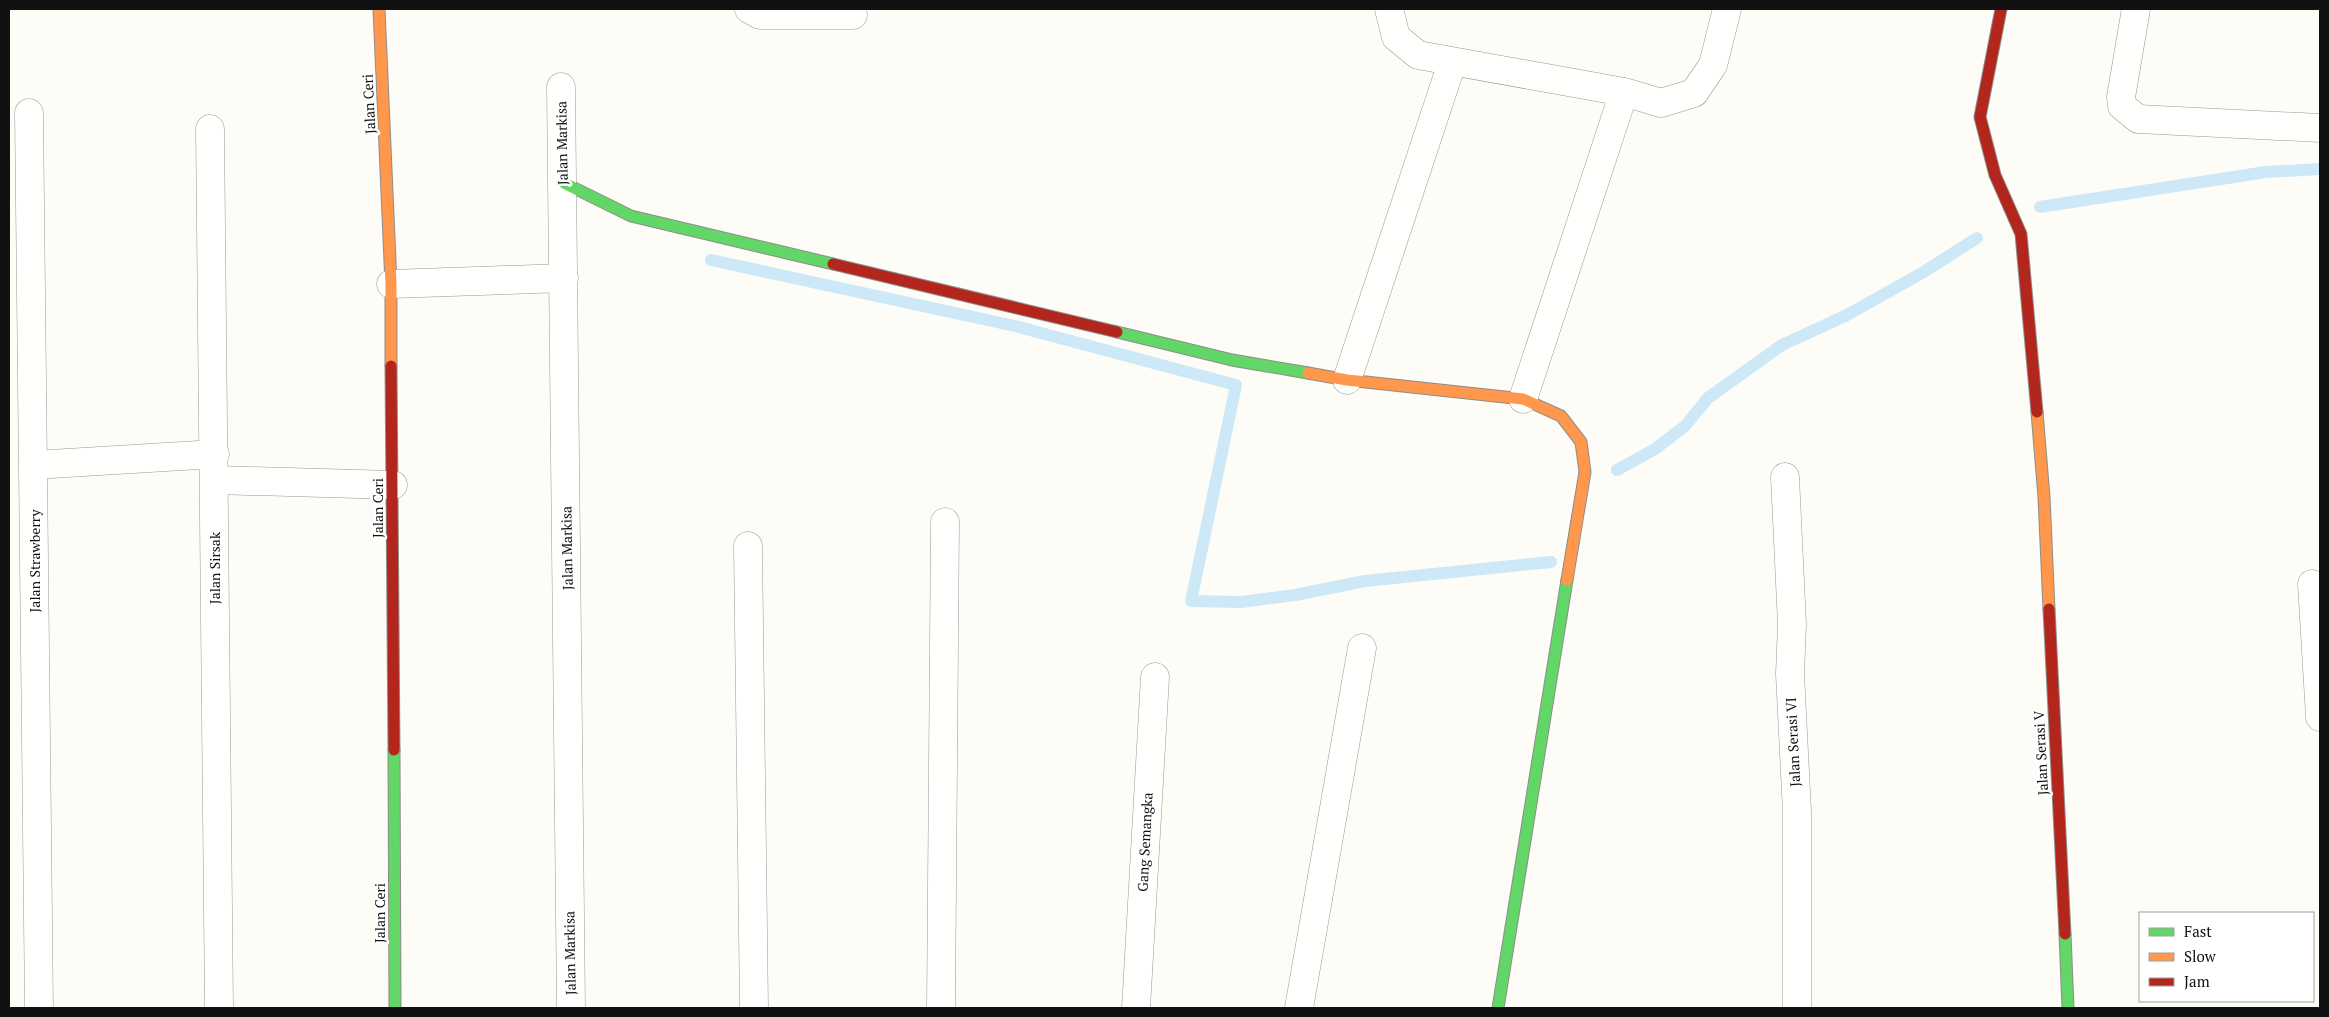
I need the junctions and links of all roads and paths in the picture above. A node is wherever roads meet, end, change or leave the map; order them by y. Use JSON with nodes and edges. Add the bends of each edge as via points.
{"nodes":[{"id":1,"x":379,"y":9,"type":"edge"},
{"id":2,"x":749,"y":9,"type":"edge"},
{"id":3,"x":1389,"y":9,"type":"edge"},
{"id":4,"x":1727,"y":9,"type":"edge"},
{"id":5,"x":2001,"y":9,"type":"edge"},
{"id":6,"x":2136,"y":9,"type":"edge"},
{"id":7,"x":853,"y":14,"type":"dead end"},
{"id":8,"x":1452,"y":63,"type":"junction"},
{"id":9,"x":561,"y":87,"type":"dead end"},
{"id":10,"x":1624,"y":92,"type":"junction"},
{"id":11,"x":29,"y":113,"type":"dead end"},
{"id":12,"x":2320,"y":128,"type":"edge"},
{"id":13,"x":210,"y":129,"type":"dead end"},
{"id":14,"x":564,"y":183,"type":"junction"},
{"id":15,"x":564,"y":278,"type":"junction"},
{"id":16,"x":391,"y":284,"type":"junction"},
{"id":17,"x":1347,"y":380,"type":"junction"},
{"id":18,"x":1523,"y":399,"type":"junction"},
{"id":19,"x":34,"y":465,"type":"junction"},
{"id":20,"x":215,"y":467,"type":"junction"},
{"id":21,"x":1786,"y":477,"type":"dead end"},
{"id":22,"x":393,"y":485,"type":"junction"},
{"id":23,"x":945,"y":522,"type":"dead end"},
{"id":24,"x":748,"y":546,"type":"dead end"},
{"id":25,"x":2312,"y":584,"type":"dead end"},
{"id":26,"x":1362,"y":648,"type":"dead end"},
{"id":27,"x":1155,"y":677,"type":"dead end"},
{"id":28,"x":2320,"y":717,"type":"edge"},
{"id":29,"x":39,"y":1008,"type":"edge"},
{"id":30,"x":219,"y":1008,"type":"edge"},
{"id":31,"x":395,"y":1008,"type":"edge"},
{"id":32,"x":571,"y":1008,"type":"edge"},
{"id":33,"x":754,"y":1008,"type":"edge"},
{"id":34,"x":941,"y":1008,"type":"edge"},
{"id":35,"x":1136,"y":1008,"type":"edge"},
{"id":36,"x":1299,"y":1008,"type":"edge"},
{"id":37,"x":1498,"y":1008,"type":"edge"},
{"id":38,"x":1797,"y":1008,"type":"edge"},
{"id":39,"x":2068,"y":1008,"type":"edge"}],
"edges":[{"from":1,"to":16,"type":"street","name":"Jalan Ceri"},
{"from":2,"to":7,"type":"street","via":[[760,15]]},
{"from":3,"to":8,"type":"street","via":[[1396,37],[1418,55]]},
{"from":4,"to":10,"type":"street","via":[[1713,65],[1694,93],[1661,103]]},
{"from":5,"to":39,"type":"street","name":"Jalan Serasi V","via":[[1980,117],[1993,168],[2021,234],[2044,497]]},
{"from":6,"to":12,"type":"street","via":[[2121,97],[2122,106],[2138,119]]},
{"from":8,"to":10,"type":"street"},
{"from":8,"to":17,"type":"street"},
{"from":9,"to":14,"type":"street","name":"Jalan Markisa"},
{"from":10,"to":18,"type":"street"},
{"from":11,"to":19,"type":"street","name":"Jalan Strawberry"},
{"from":13,"to":20,"type":"street","name":"Jalan Sirsak"},
{"from":14,"to":15,"type":"street","name":"Jalan Markisa"},
{"from":14,"to":17,"type":"street","via":[[630,216],[1232,360]]},
{"from":15,"to":16,"type":"street"},
{"from":15,"to":32,"type":"street","name":"Jalan Markisa"},
{"from":16,"to":22,"type":"street","name":"Jalan Ceri"},
{"from":17,"to":18,"type":"street"},
{"from":18,"to":37,"type":"street","via":[[1561,416],[1581,442],[1585,472]]},
{"from":19,"to":20,"type":"street"},
{"from":19,"to":29,"type":"street","name":"Jalan Strawberry"},
{"from":20,"to":22,"type":"street"},
{"from":20,"to":30,"type":"street","name":"Jalan Sirsak"},
{"from":21,"to":38,"type":"street","name":"Jalan Serasi VI","via":[[1797,812]]},
{"from":22,"to":31,"type":"street","name":"Jalan Ceri"},
{"from":23,"to":34,"type":"street"},
{"from":24,"to":33,"type":"street"},
{"from":25,"to":28,"type":"street"},
{"from":26,"to":36,"type":"street"},
{"from":27,"to":35,"type":"street","name":"Gang Semangka"}]}
